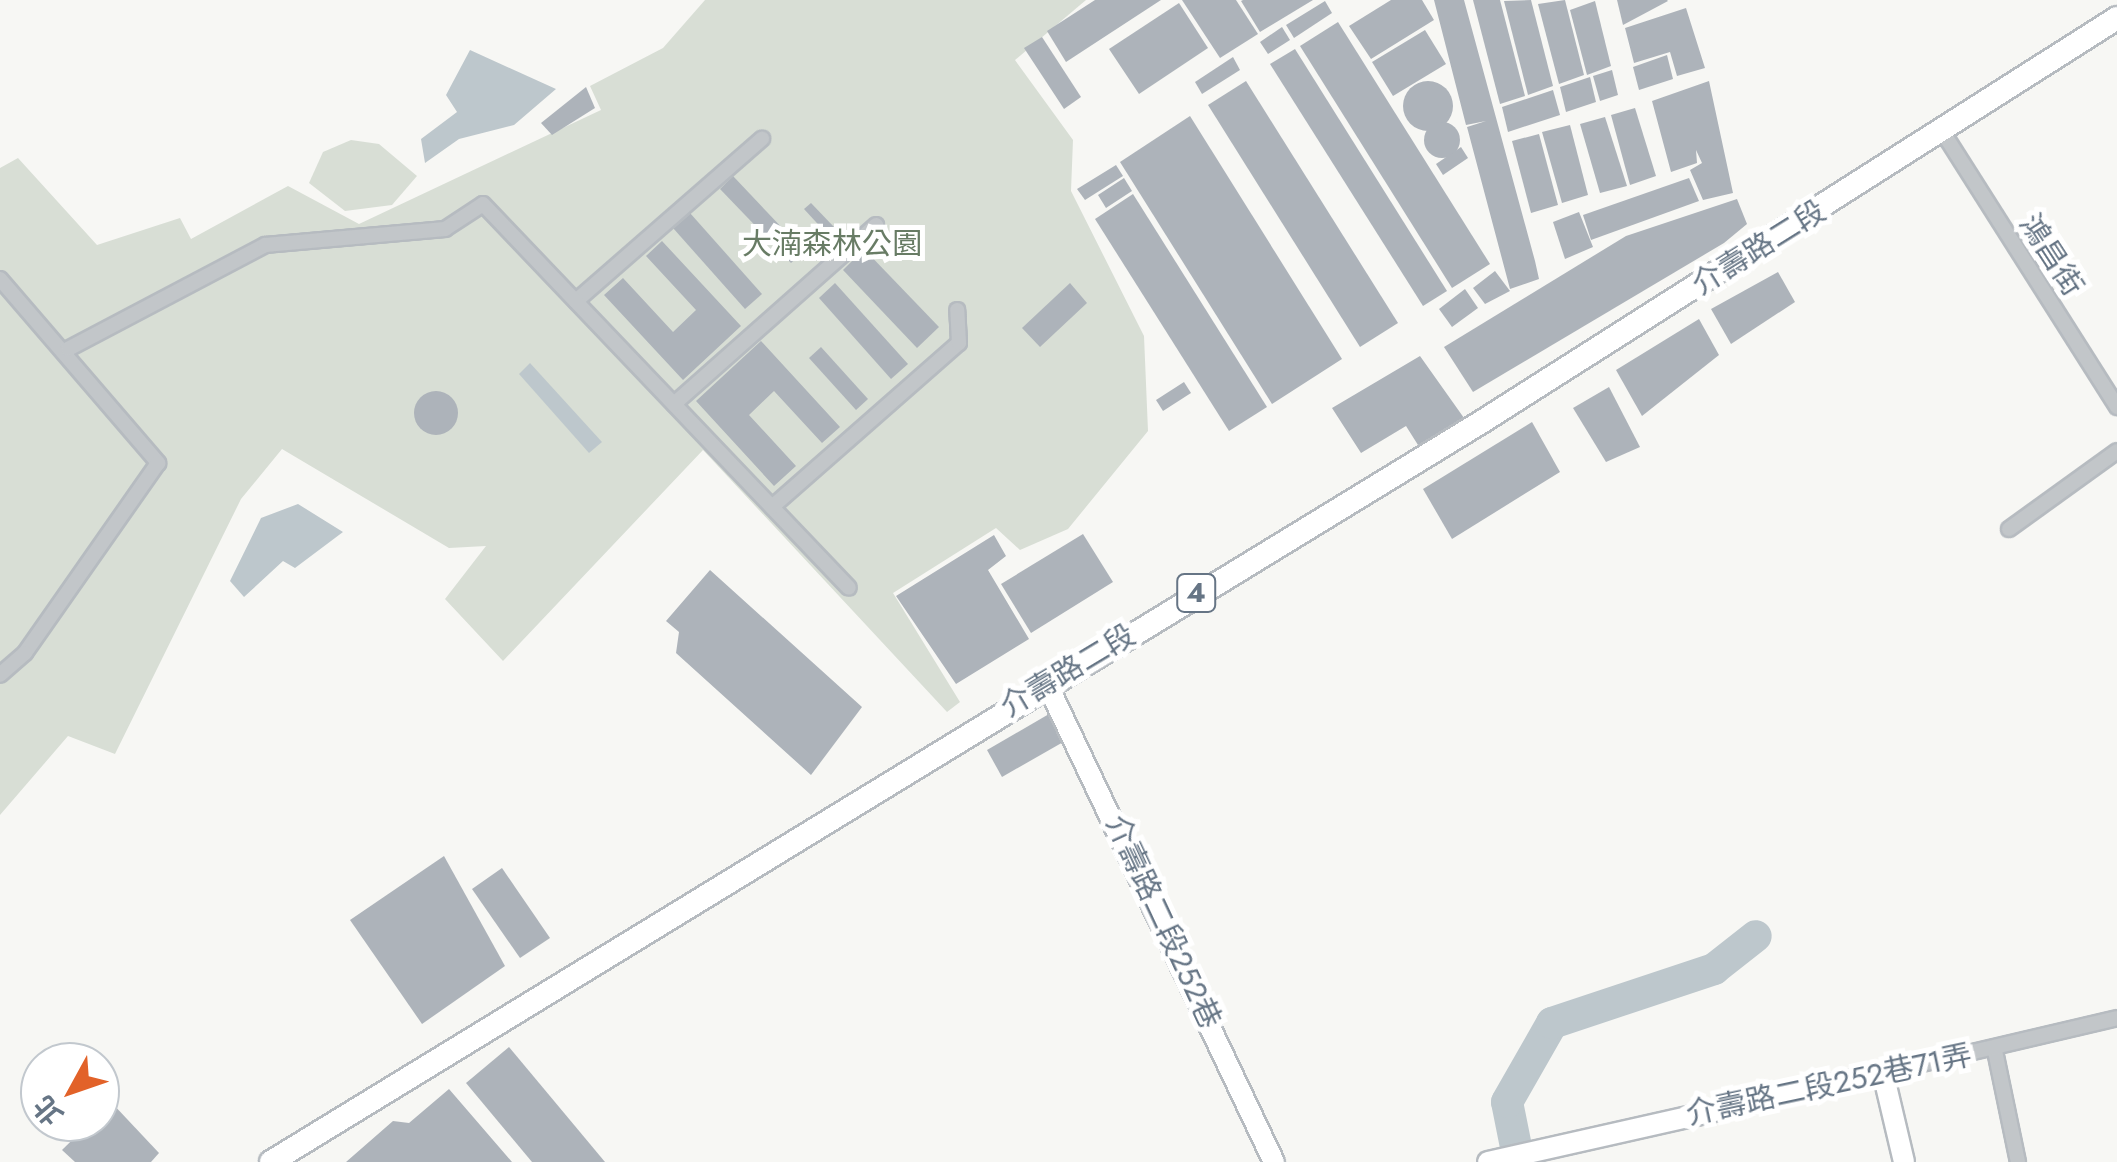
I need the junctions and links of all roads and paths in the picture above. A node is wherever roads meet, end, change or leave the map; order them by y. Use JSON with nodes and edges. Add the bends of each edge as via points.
{"nodes":[{"id":1,"x":2117,"y":18,"type":"edge"},
{"id":2,"x":1942,"y":131,"type":"junction"},
{"id":3,"x":762,"y":140,"type":"dead end"},
{"id":4,"x":876,"y":224,"type":"dead end"},
{"id":5,"x":0,"y":279,"type":"edge"},
{"id":6,"x":576,"y":301,"type":"junction"},
{"id":7,"x":958,"y":310,"type":"dead end"},
{"id":8,"x":68,"y":349,"type":"junction"},
{"id":9,"x":674,"y":404,"type":"junction"},
{"id":10,"x":2117,"y":407,"type":"edge"},
{"id":11,"x":2117,"y":451,"type":"edge"},
{"id":12,"x":772,"y":507,"type":"junction"},
{"id":13,"x":2009,"y":528,"type":"dead end"},
{"id":14,"x":849,"y":588,"type":"dead end"},
{"id":15,"x":0,"y":675,"type":"edge"},
{"id":16,"x":1047,"y":684,"type":"junction"},
{"id":17,"x":2117,"y":1018,"type":"edge"},
{"id":18,"x":1995,"y":1051,"type":"junction"},
{"id":19,"x":1883,"y":1073,"type":"junction"},
{"id":20,"x":1492,"y":1161,"type":"edge"},
{"id":21,"x":271,"y":1162,"type":"edge"},
{"id":22,"x":1274,"y":1162,"type":"edge"},
{"id":23,"x":1904,"y":1162,"type":"edge"},
{"id":24,"x":2018,"y":1162,"type":"edge"}],
"edges":[{"from":1,"to":2,"type":"main road","name":"介壽路二段","number":"4"},
{"from":2,"to":10,"type":"street","name":"鴻昌街"},
{"from":2,"to":16,"type":"main road","name":"介壽路二段","number":"4"},
{"from":3,"to":6,"type":"street"},
{"from":4,"to":9,"type":"street"},
{"from":5,"to":8,"type":"street"},
{"from":6,"to":8,"type":"street","via":[[483,204],[445,229],[265,244]]},
{"from":6,"to":9,"type":"street"},
{"from":7,"to":12,"type":"street","via":[[959,343]]},
{"from":8,"to":15,"type":"street","via":[[158,462],[25,653]]},
{"from":9,"to":12,"type":"street"},
{"from":11,"to":13,"type":"street"},
{"from":12,"to":14,"type":"street"},
{"from":16,"to":21,"type":"main road","name":"介壽路二段","number":"4"},
{"from":16,"to":22,"type":"street","name":"介壽路二段252巷"},
{"from":17,"to":18,"type":"street","name":"介壽路二段252巷71弄"},
{"from":18,"to":19,"type":"street","name":"介壽路二段252巷71弄"},
{"from":18,"to":24,"type":"street"},
{"from":19,"to":20,"type":"street","name":"介壽路二段252巷71弄"},
{"from":19,"to":23,"type":"street"}]}
